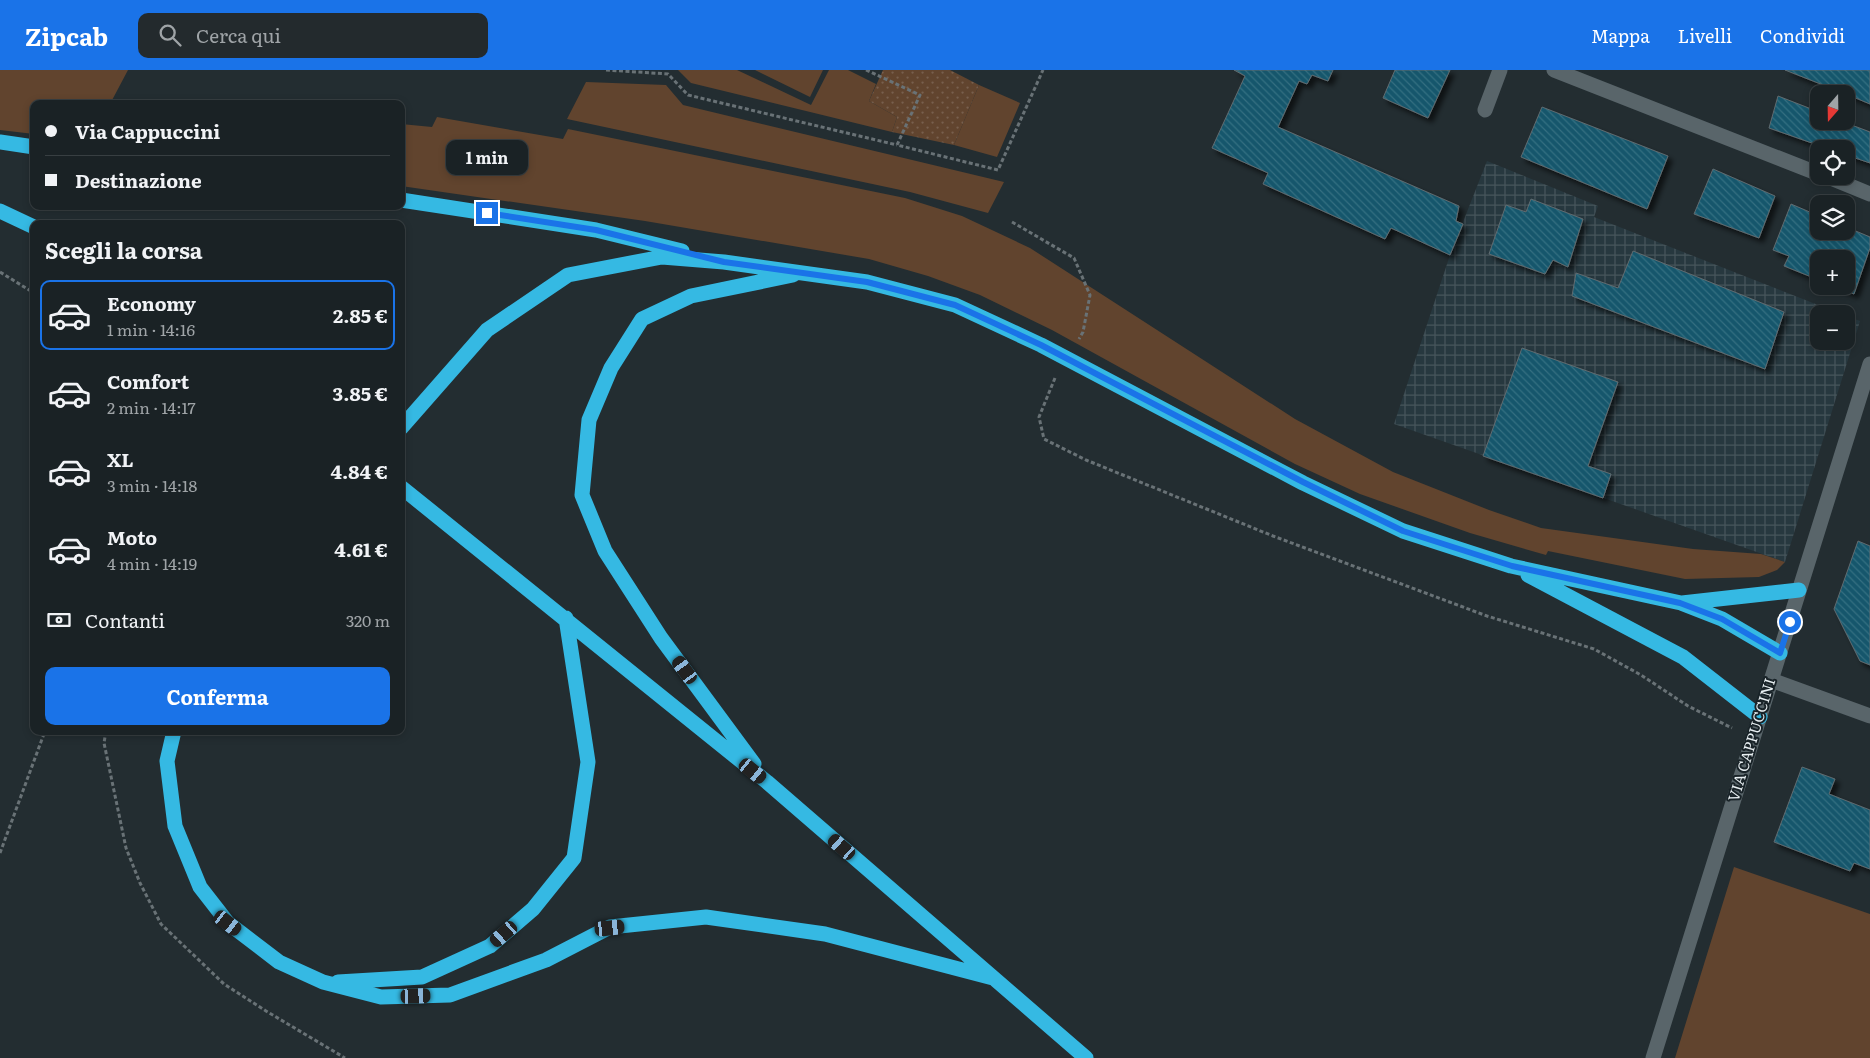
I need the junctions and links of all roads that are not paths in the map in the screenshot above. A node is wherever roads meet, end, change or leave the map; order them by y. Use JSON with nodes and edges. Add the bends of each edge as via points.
{"nodes":[{"id":1,"x":1500,"y":70,"type":"edge"},
{"id":2,"x":1554,"y":70,"type":"edge"},
{"id":3,"x":1485,"y":110,"type":"dead end"},
{"id":4,"x":0,"y":142,"type":"edge"},
{"id":5,"x":30,"y":146,"type":"edge"},
{"id":6,"x":1810,"y":170,"type":"edge"},
{"id":7,"x":1848,"y":185,"type":"edge"},
{"id":8,"x":1870,"y":194,"type":"edge"},
{"id":9,"x":405,"y":201,"type":"edge"},
{"id":10,"x":0,"y":211,"type":"edge"},
{"id":11,"x":30,"y":225,"type":"edge"},
{"id":12,"x":724,"y":262,"type":"junction"},
{"id":13,"x":805,"y":272,"type":"junction"},
{"id":14,"x":1870,"y":364,"type":"edge"},
{"id":15,"x":405,"y":424,"type":"edge"},
{"id":16,"x":405,"y":490,"type":"edge"},
{"id":17,"x":1512,"y":566,"type":"junction"},
{"id":18,"x":1799,"y":590,"type":"junction"},
{"id":19,"x":1680,"y":603,"type":"junction"},
{"id":20,"x":566,"y":618,"type":"junction"},
{"id":21,"x":1780,"y":653,"type":"junction"},
{"id":22,"x":1771,"y":680,"type":"junction"},
{"id":23,"x":1870,"y":716,"type":"edge"},
{"id":24,"x":1760,"y":717,"type":"junction"},
{"id":25,"x":173,"y":735,"type":"edge"},
{"id":26,"x":767,"y":782,"type":"junction"},
{"id":27,"x":994,"y":978,"type":"junction"},
{"id":28,"x":323,"y":982,"type":"junction"},
{"id":29,"x":1086,"y":1058,"type":"edge"},
{"id":30,"x":1653,"y":1058,"type":"edge"}],
"edges":[{"from":1,"to":3,"type":"street"},
{"from":2,"to":6,"type":"street"},
{"from":4,"to":5,"type":"highway"},
{"from":7,"to":8,"type":"street"},
{"from":9,"to":12,"type":"highway","via":[[596,230]]},
{"from":10,"to":11,"type":"highway"},
{"from":12,"to":13,"type":"highway"},
{"from":12,"to":15,"type":"highway","via":[[662,257],[568,275],[487,330]]},
{"from":13,"to":17,"type":"highway","via":[[867,282],[955,305],[1041,345],[1403,531]]},
{"from":13,"to":26,"type":"highway","via":[[691,296],[642,319],[611,368],[589,420],[582,495],[605,551],[661,638]]},
{"from":14,"to":18,"type":"street","name":"VIA CAPPUCCINI"},
{"from":16,"to":20,"type":"highway"},
{"from":17,"to":19,"type":"highway"},
{"from":17,"to":24,"type":"highway","via":[[1683,657]]},
{"from":18,"to":19,"type":"highway"},
{"from":18,"to":21,"type":"street","name":"VIA CAPPUCCINI"},
{"from":19,"to":21,"type":"highway","via":[[1722,619]]},
{"from":20,"to":26,"type":"highway"},
{"from":20,"to":28,"type":"highway","via":[[588,762],[574,858],[534,909],[490,946],[422,977]]},
{"from":21,"to":22,"type":"street","name":"VIA CAPPUCCINI"},
{"from":22,"to":23,"type":"street"},
{"from":22,"to":24,"type":"street","name":"VIA CAPPUCCINI"},
{"from":24,"to":30,"type":"street","name":"VIA CAPPUCCINI"},
{"from":25,"to":28,"type":"highway","via":[[168,761],[175,826],[200,886],[228,923],[279,962]]},
{"from":26,"to":27,"type":"highway"},
{"from":27,"to":28,"type":"highway","via":[[825,934],[706,918],[610,928],[546,960],[450,995],[381,997]]},
{"from":27,"to":29,"type":"highway"}]}
